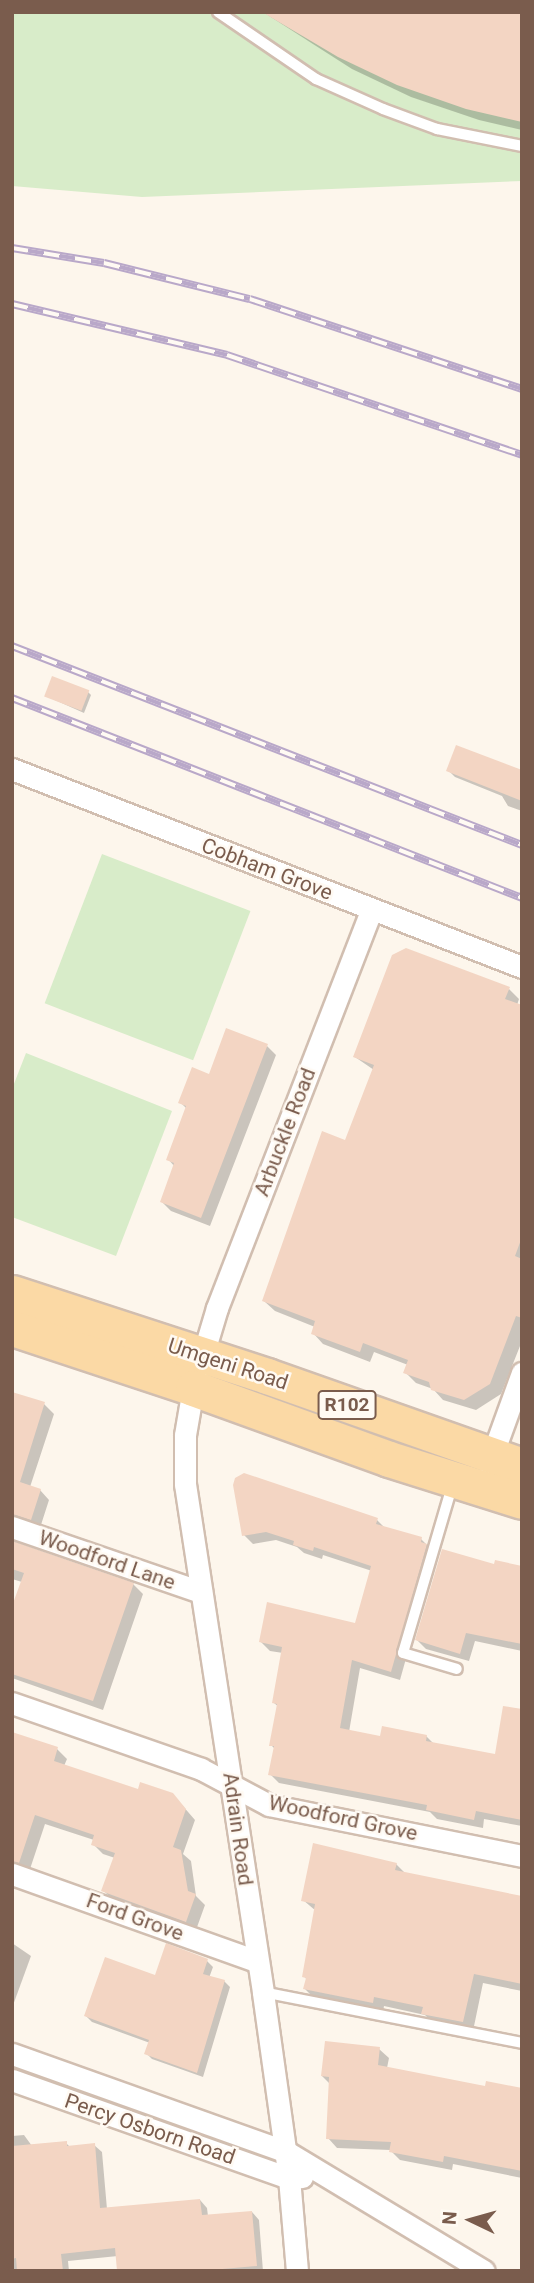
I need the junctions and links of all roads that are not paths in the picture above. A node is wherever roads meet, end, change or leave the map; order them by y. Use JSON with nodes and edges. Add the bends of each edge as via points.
{"nodes":[{"id":1,"x":218,"y":12,"type":"edge"},
{"id":2,"x":522,"y":146,"type":"edge"},
{"id":3,"x":12,"y":769,"type":"edge"},
{"id":4,"x":371,"y":910,"type":"junction"},
{"id":5,"x":522,"y":967,"type":"edge"},
{"id":6,"x":12,"y":1293,"type":"edge"},
{"id":7,"x":12,"y":1328,"type":"edge"},
{"id":8,"x":203,"y":1355,"type":"junction"},
{"id":9,"x":522,"y":1373,"type":"edge"},
{"id":10,"x":193,"y":1388,"type":"junction"},
{"id":11,"x":487,"y":1474,"type":"edge"},
{"id":12,"x":522,"y":1501,"type":"edge"},
{"id":13,"x":12,"y":1527,"type":"edge"},
{"id":14,"x":201,"y":1592,"type":"junction"},
{"id":15,"x":457,"y":1670,"type":"dead end"},
{"id":16,"x":12,"y":1703,"type":"edge"},
{"id":17,"x":233,"y":1786,"type":"junction"},
{"id":18,"x":522,"y":1856,"type":"edge"},
{"id":19,"x":12,"y":1874,"type":"edge"},
{"id":20,"x":257,"y":1961,"type":"junction"},
{"id":21,"x":263,"y":1992,"type":"junction"},
{"id":22,"x":522,"y":2043,"type":"edge"},
{"id":23,"x":12,"y":2054,"type":"edge"},
{"id":24,"x":12,"y":2080,"type":"edge"},
{"id":25,"x":285,"y":2151,"type":"junction"},
{"id":26,"x":325,"y":2176,"type":"junction"},
{"id":27,"x":289,"y":2178,"type":"junction"},
{"id":28,"x":297,"y":2271,"type":"edge"},
{"id":29,"x":484,"y":2271,"type":"edge"}],
"edges":[{"from":1,"to":2,"type":"lane","via":[[316,79],[383,109],[437,129]]},
{"from":3,"to":4,"type":"street","name":"Cobham Grove"},
{"from":4,"to":5,"type":"street","name":"Cobham Grove"},
{"from":4,"to":8,"type":"street","name":"Arbuckle Road","via":[[217,1308]]},
{"from":6,"to":8,"type":"main road","name":"Umgeni Road","number":"R102"},
{"from":7,"to":10,"type":"main road","name":"Umgeni Road","number":"R102"},
{"from":8,"to":10,"type":"street","name":"Arbuckle Road"},
{"from":8,"to":11,"type":"main road","name":"Umgeni Road","number":"R102"},
{"from":9,"to":11,"type":"street"},
{"from":10,"to":11,"type":"main road","name":"Umgeni Road","number":"R102"},
{"from":10,"to":14,"type":"street","name":"Adrain Road","via":[[185,1435],[186,1484]]},
{"from":11,"to":12,"type":"main road","name":"Umgeni Road","number":"R102"},
{"from":11,"to":15,"type":"lane","via":[[403,1653]]},
{"from":13,"to":14,"type":"street","name":"Woodford Lane"},
{"from":14,"to":17,"type":"street","name":"Adrain Road"},
{"from":16,"to":17,"type":"street","name":"Woodford Grove","via":[[201,1769]]},
{"from":17,"to":18,"type":"street","name":"Woodford Grove","via":[[268,1805]]},
{"from":17,"to":20,"type":"street","name":"Adrain Road"},
{"from":19,"to":20,"type":"street","name":"Ford Grove"},
{"from":20,"to":21,"type":"street","name":"Adrain Road"},
{"from":21,"to":22,"type":"lane"},
{"from":21,"to":25,"type":"street","name":"Adrain Road"},
{"from":23,"to":25,"type":"street","name":"Percy Osborn Road"},
{"from":24,"to":27,"type":"street","name":"Percy Osborn Road"},
{"from":25,"to":26,"type":"street","name":"Percy Osborn Road"},
{"from":25,"to":27,"type":"street","name":"Adrain Road"},
{"from":26,"to":27,"type":"street"},
{"from":26,"to":29,"type":"street","name":"Percy Osborn Road"},
{"from":27,"to":28,"type":"street","name":"Adrain Road"}]}
